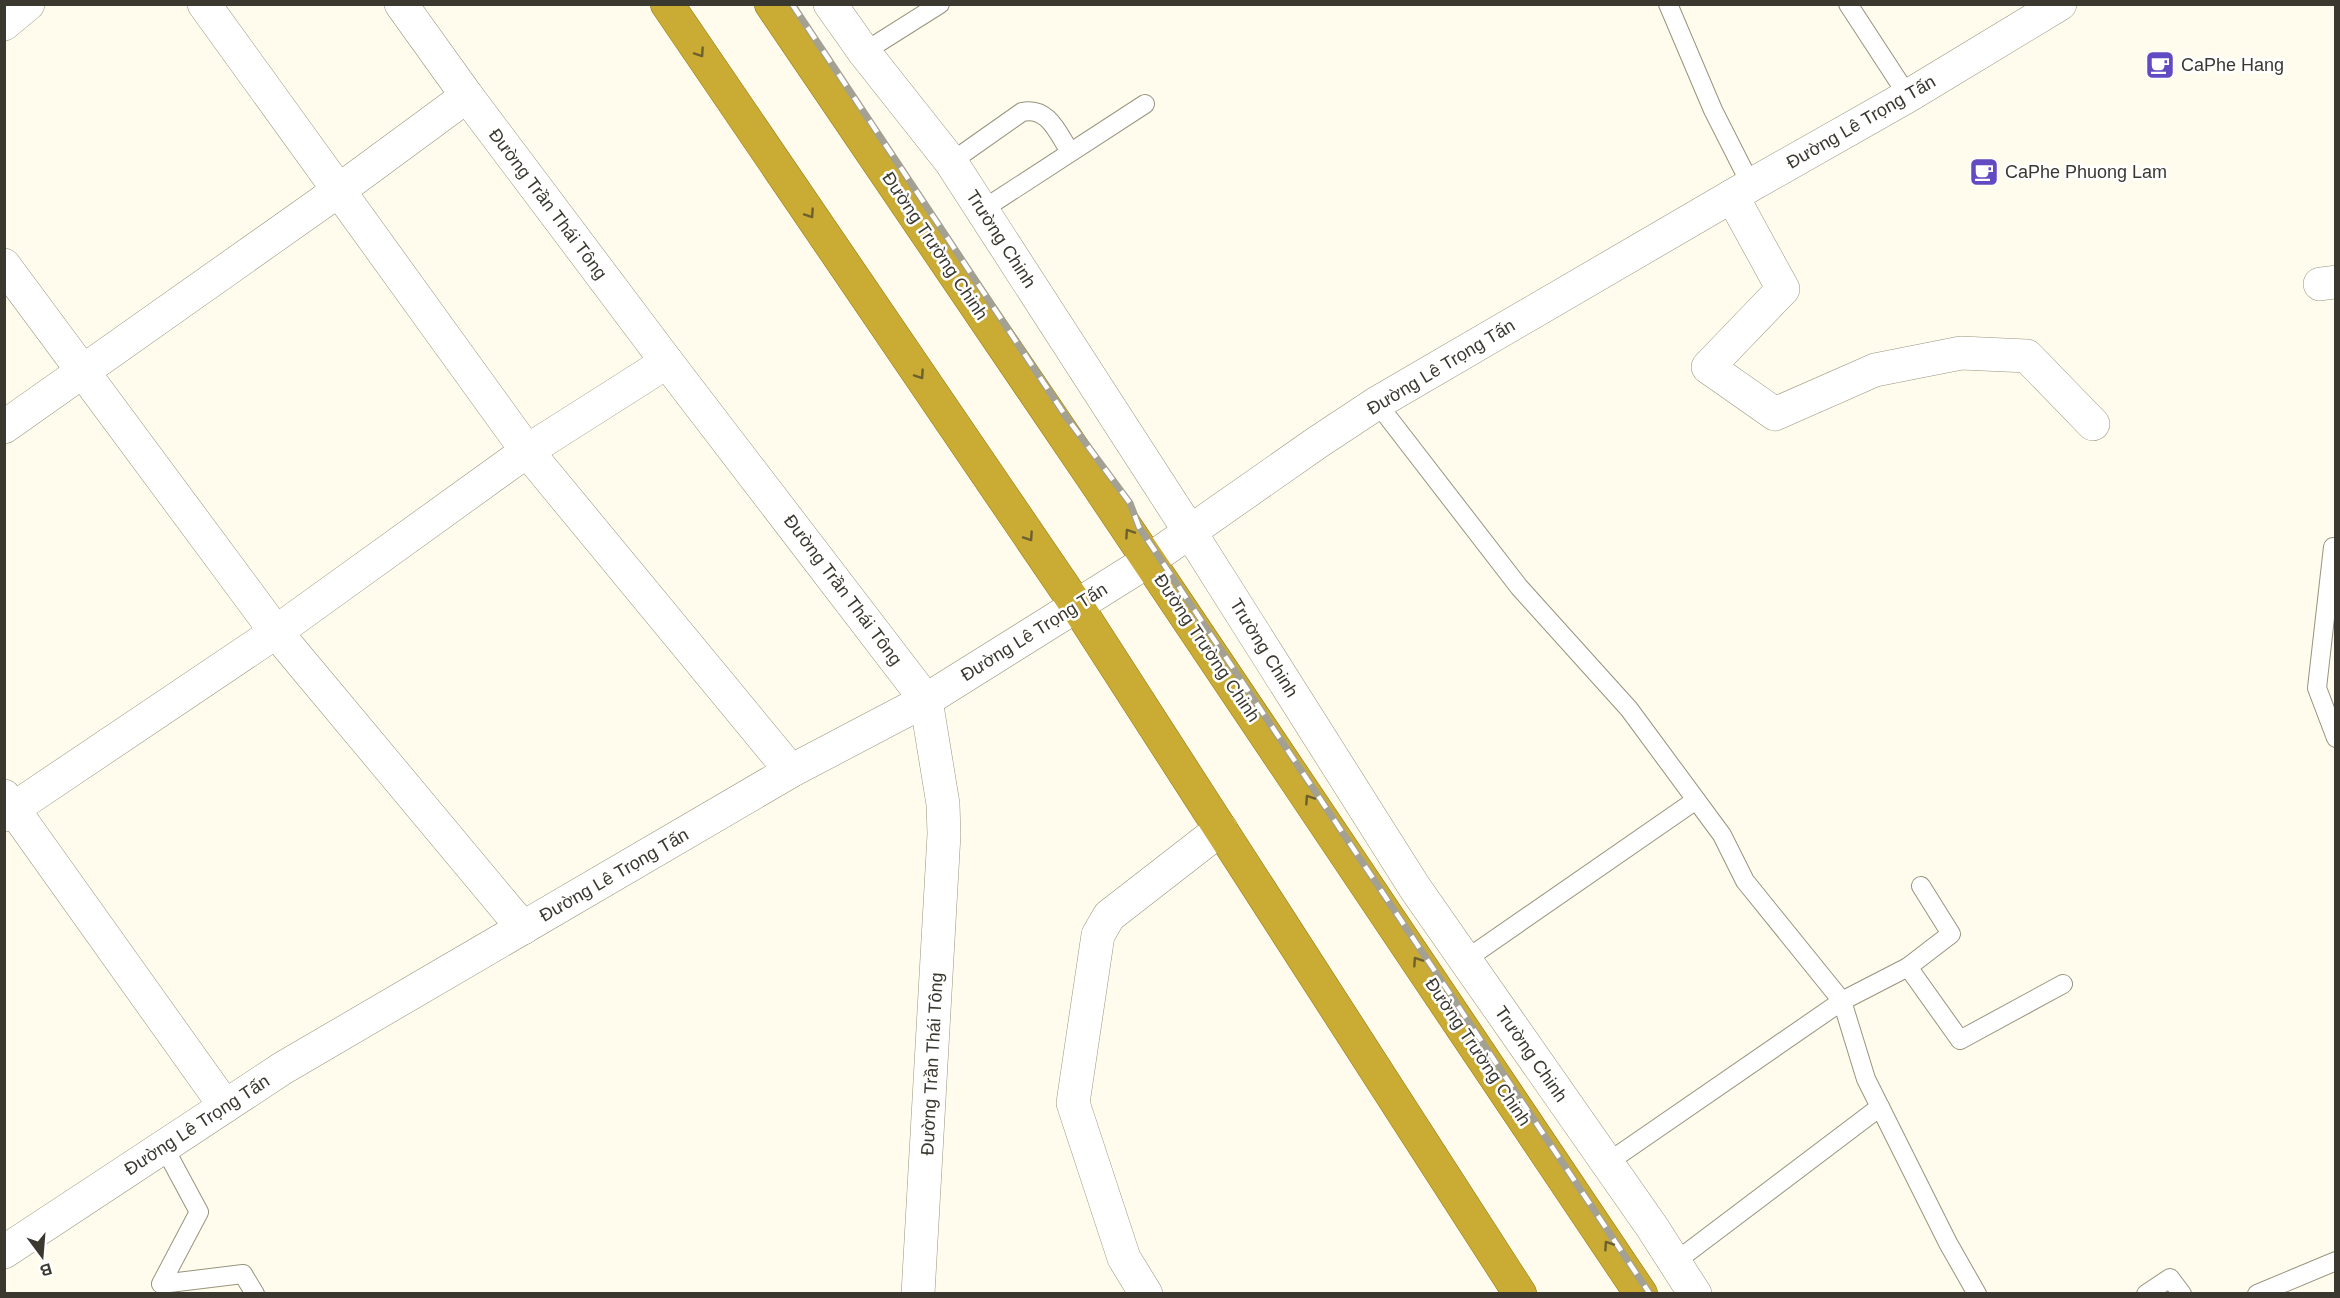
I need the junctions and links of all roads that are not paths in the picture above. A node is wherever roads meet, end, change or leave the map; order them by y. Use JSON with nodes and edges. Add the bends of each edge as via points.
{"nodes":[{"id":1,"x":28,"y":4,"type":"edge"},
{"id":2,"x":204,"y":4,"type":"edge"},
{"id":3,"x":401,"y":4,"type":"edge"},
{"id":4,"x":668,"y":4,"type":"edge"},
{"id":5,"x":771,"y":4,"type":"edge"},
{"id":6,"x":830,"y":4,"type":"edge"},
{"id":7,"x":940,"y":4,"type":"edge"},
{"id":8,"x":1668,"y":4,"type":"edge"},
{"id":9,"x":1848,"y":4,"type":"edge"},
{"id":10,"x":2060,"y":4,"type":"edge"},
{"id":11,"x":4,"y":24,"type":"edge"},
{"id":12,"x":864,"y":52,"type":"junction"},
{"id":13,"x":467,"y":96,"type":"junction"},
{"id":14,"x":1908,"y":96,"type":"junction"},
{"id":15,"x":1145,"y":104,"type":"dead end"},
{"id":16,"x":1071,"y":152,"type":"junction"},
{"id":17,"x":951,"y":162,"type":"junction"},
{"id":18,"x":1741,"y":190,"type":"junction"},
{"id":19,"x":338,"y":191,"type":"junction"},
{"id":20,"x":981,"y":210,"type":"junction"},
{"id":21,"x":4,"y":265,"type":"edge"},
{"id":22,"x":667,"y":362,"type":"junction"},
{"id":23,"x":82,"y":371,"type":"junction"},
{"id":24,"x":1377,"y":403,"type":"junction"},
{"id":25,"x":2093,"y":424,"type":"dead end"},
{"id":26,"x":4,"y":427,"type":"edge"},
{"id":27,"x":527,"y":451,"type":"junction"},
{"id":28,"x":1190,"y":532,"type":"junction"},
{"id":29,"x":2333,"y":547,"type":"dead end"},
{"id":30,"x":1148,"y":561,"type":"junction"},
{"id":31,"x":1077,"y":606,"type":"junction"},
{"id":32,"x":276,"y":632,"type":"junction"},
{"id":33,"x":926,"y":700,"type":"junction"},
{"id":34,"x":2336,"y":738,"type":"edge"},
{"id":35,"x":791,"y":771,"type":"junction"},
{"id":36,"x":1696,"y":800,"type":"junction"},
{"id":37,"x":8,"y":806,"type":"edge"},
{"id":38,"x":1221,"y":829,"type":"junction"},
{"id":39,"x":1922,"y":886,"type":"dead end"},
{"id":40,"x":523,"y":928,"type":"junction"},
{"id":41,"x":1465,"y":960,"type":"junction"},
{"id":42,"x":1908,"y":967,"type":"junction"},
{"id":43,"x":2063,"y":984,"type":"dead end"},
{"id":44,"x":1842,"y":1001,"type":"junction"},
{"id":45,"x":225,"y":1106,"type":"junction"},
{"id":46,"x":1880,"y":1107,"type":"junction"},
{"id":47,"x":164,"y":1147,"type":"junction"},
{"id":48,"x":1607,"y":1162,"type":"junction"},
{"id":49,"x":4,"y":1252,"type":"edge"},
{"id":50,"x":2336,"y":1261,"type":"edge"},
{"id":51,"x":1675,"y":1262,"type":"junction"},
{"id":52,"x":255,"y":1293,"type":"edge"},
{"id":53,"x":918,"y":1293,"type":"edge"},
{"id":54,"x":1146,"y":1293,"type":"edge"},
{"id":55,"x":1520,"y":1293,"type":"edge"},
{"id":56,"x":1641,"y":1293,"type":"edge"},
{"id":57,"x":1695,"y":1293,"type":"edge"},
{"id":58,"x":1977,"y":1293,"type":"edge"},
{"id":59,"x":2146,"y":1293,"type":"edge"},
{"id":60,"x":2182,"y":1293,"type":"edge"},
{"id":61,"x":2257,"y":1293,"type":"edge"}],
"edges":[{"from":1,"to":11,"type":"street"},
{"from":2,"to":19,"type":"street"},
{"from":3,"to":13,"type":"street","name":"Đường Trần Thái Tông"},
{"from":4,"to":31,"type":"highway","one_way":true},
{"from":30,"to":5,"type":"highway","name":"Đường Trường Chinh","one_way":true},
{"from":6,"to":12,"type":"street","name":"Trường Chinh"},
{"from":7,"to":12,"type":"lane"},
{"from":8,"to":18,"type":"lane","via":[[1713,110]]},
{"from":9,"to":14,"type":"lane"},
{"from":10,"to":14,"type":"street","name":"Đường Lê Trọng Tấn"},
{"from":12,"to":17,"type":"street","name":"Trường Chinh"},
{"from":13,"to":19,"type":"street"},
{"from":13,"to":22,"type":"street","name":"Đường Trần Thái Tông"},
{"from":14,"to":18,"type":"street","name":"Đường Lê Trọng Tấn"},
{"from":15,"to":16,"type":"lane"},
{"from":16,"to":17,"type":"lane","via":[[1044,114],[1033,109],[1022,112]]},
{"from":16,"to":20,"type":"lane"},
{"from":17,"to":20,"type":"street","name":"Trường Chinh"},
{"from":18,"to":24,"type":"street","name":"Đường Lê Trọng Tấn"},
{"from":18,"to":25,"type":"street","via":[[1783,289],[1708,367],[1775,414],[1875,370],[1961,353],[2027,356]]},
{"from":19,"to":23,"type":"street"},
{"from":19,"to":27,"type":"street"},
{"from":20,"to":28,"type":"street","name":"Trường Chinh"},
{"from":21,"to":23,"type":"street"},
{"from":22,"to":27,"type":"street"},
{"from":22,"to":33,"type":"street","name":"Đường Trần Thái Tông"},
{"from":23,"to":26,"type":"street"},
{"from":23,"to":32,"type":"street"},
{"from":24,"to":28,"type":"street","name":"Đường Lê Trọng Tấn"},
{"from":24,"to":36,"type":"lane","via":[[1519,587],[1629,709]]},
{"from":27,"to":32,"type":"street"},
{"from":27,"to":35,"type":"street"},
{"from":28,"to":30,"type":"street","name":"Đường Lê Trọng Tấn"},
{"from":28,"to":41,"type":"street","name":"Trường Chinh","via":[[1415,888]]},
{"from":29,"to":34,"type":"lane","via":[[2317,688]]},
{"from":30,"to":31,"type":"street","name":"Đường Lê Trọng Tấn"},
{"from":56,"to":30,"type":"highway","name":"Đường Trường Chinh","one_way":true},
{"from":31,"to":33,"type":"street","name":"Đường Lê Trọng Tấn"},
{"from":31,"to":38,"type":"highway"},
{"from":32,"to":37,"type":"street"},
{"from":32,"to":40,"type":"street"},
{"from":33,"to":35,"type":"street","name":"Đường Lê Trọng Tấn"},
{"from":33,"to":53,"type":"street","name":"Đường Trần Thái Tông","via":[[944,834]]},
{"from":35,"to":40,"type":"street","name":"Đường Lê Trọng Tấn"},
{"from":36,"to":41,"type":"lane"},
{"from":36,"to":44,"type":"lane","via":[[1722,835],[1745,881]]},
{"from":37,"to":45,"type":"street"},
{"from":38,"to":54,"type":"street","via":[[1109,916],[1098,935],[1073,1103],[1124,1257]]},
{"from":38,"to":55,"type":"highway"},
{"from":39,"to":42,"type":"lane","via":[[1951,934]]},
{"from":40,"to":45,"type":"street","name":"Đường Lê Trọng Tấn"},
{"from":41,"to":48,"type":"street","name":"Trường Chinh"},
{"from":42,"to":43,"type":"lane","via":[[1960,1040]]},
{"from":42,"to":44,"type":"lane"},
{"from":44,"to":46,"type":"lane","via":[[1866,1079]]},
{"from":44,"to":48,"type":"lane"},
{"from":45,"to":47,"type":"street","name":"Đường Lê Trọng Tấn"},
{"from":46,"to":51,"type":"lane"},
{"from":46,"to":58,"type":"lane","via":[[1947,1243]]},
{"from":47,"to":49,"type":"street","name":"Đường Lê Trọng Tấn"},
{"from":47,"to":52,"type":"lane","via":[[199,1212],[161,1284],[243,1274]]},
{"from":48,"to":51,"type":"street","name":"Trường Chinh"},
{"from":50,"to":61,"type":"lane"},
{"from":51,"to":57,"type":"street","name":"Trường Chinh"},
{"from":59,"to":60,"type":"lane","via":[[2170,1278]]}]}
